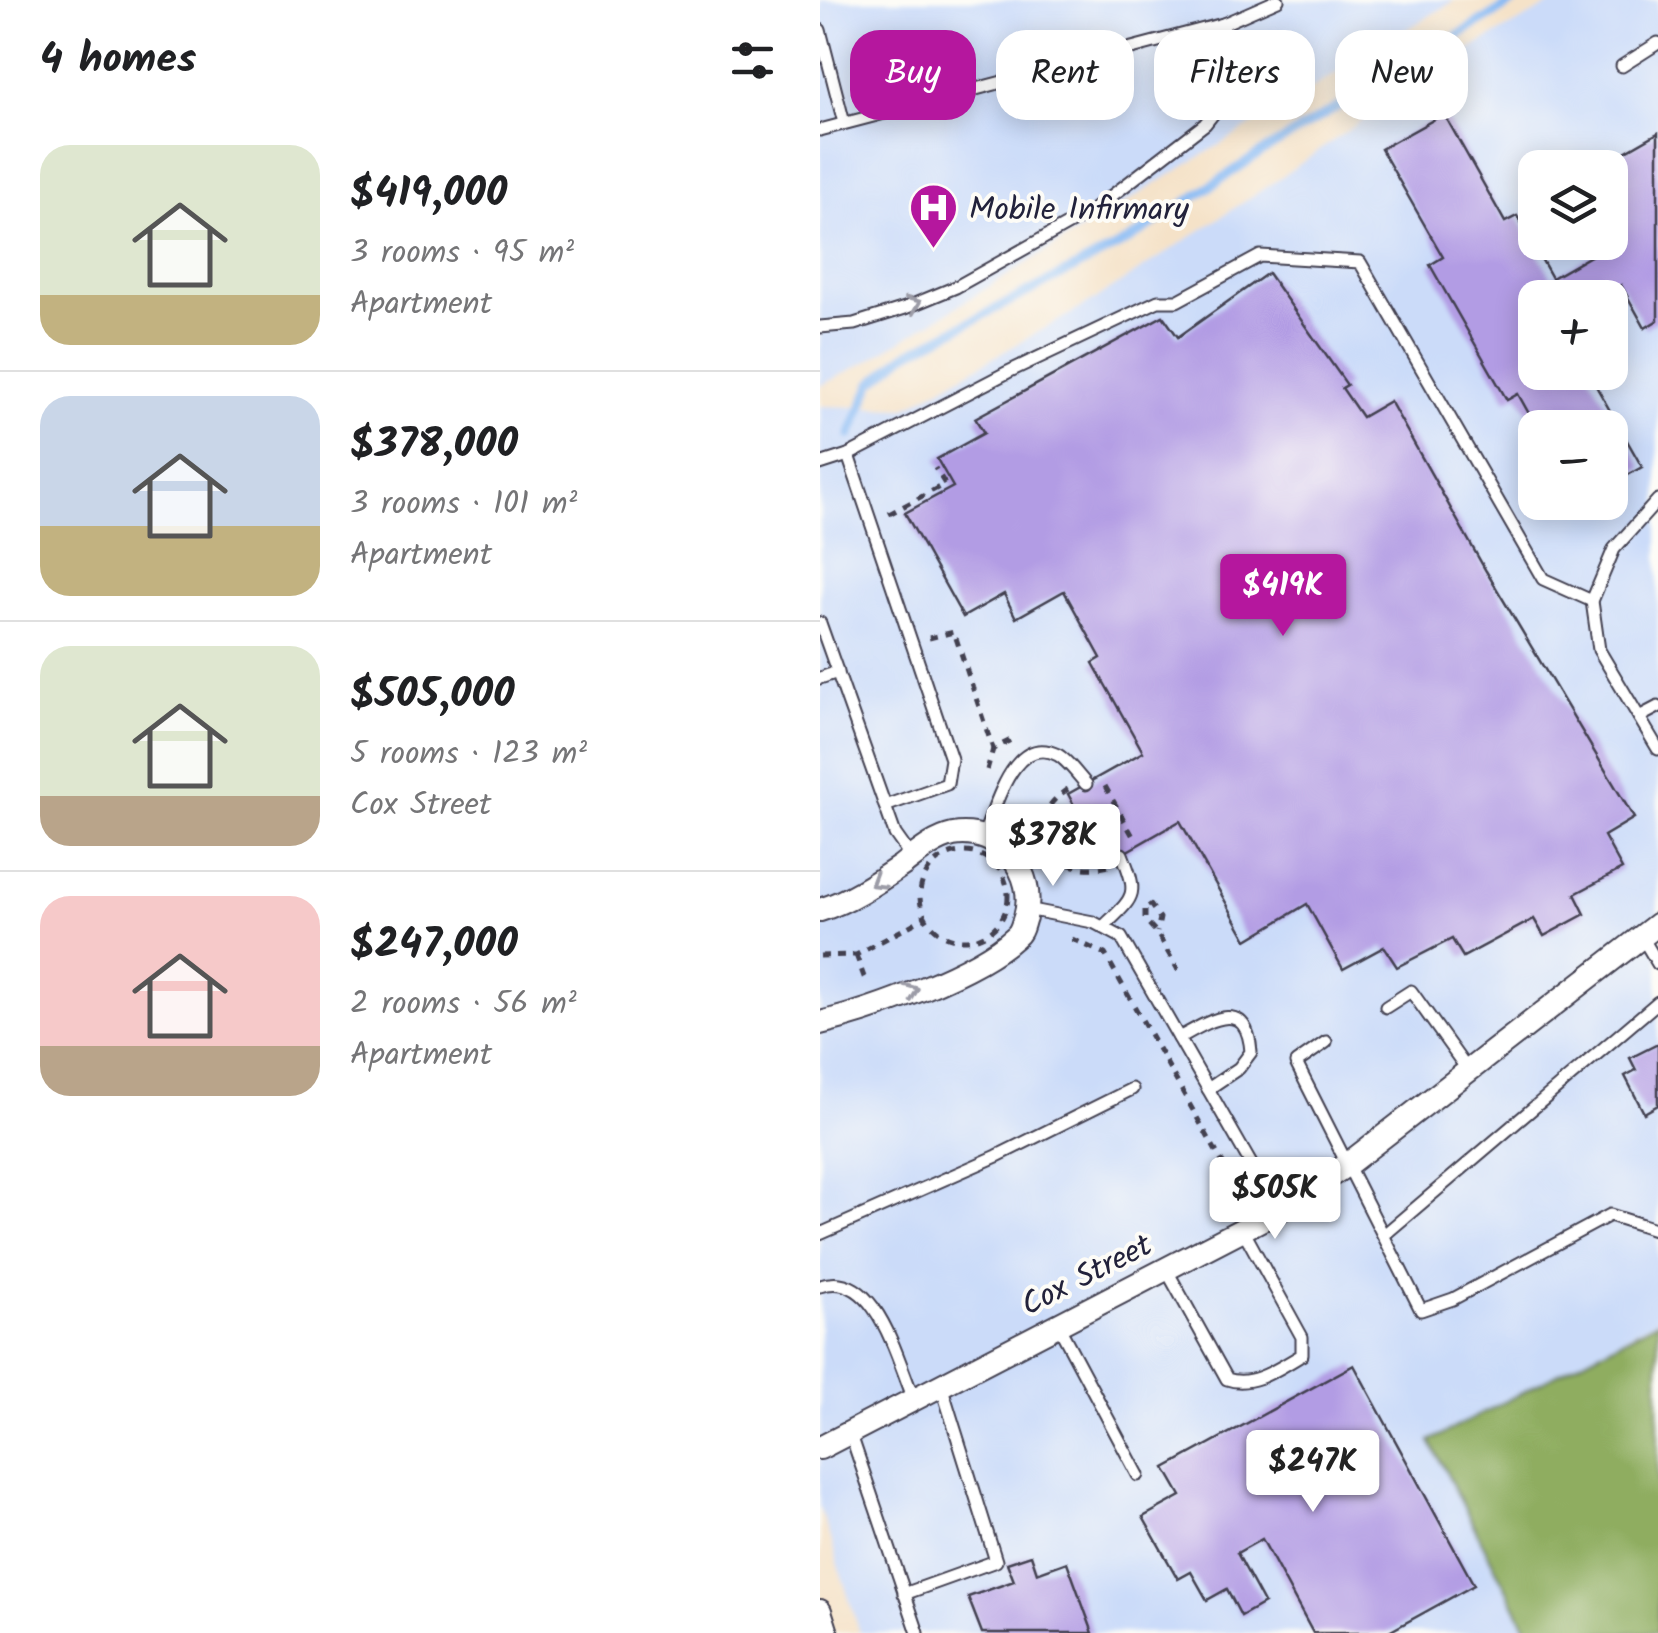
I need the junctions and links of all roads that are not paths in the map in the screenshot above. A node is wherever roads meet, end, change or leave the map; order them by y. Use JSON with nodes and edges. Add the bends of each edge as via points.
{"nodes":[{"id":1,"x":1278,"y":0,"type":"edge"},
{"id":2,"x":1224,"y":24,"type":"junction"},
{"id":3,"x":820,"y":30,"type":"edge"},
{"id":4,"x":1658,"y":43,"type":"edge"},
{"id":5,"x":1622,"y":66,"type":"dead end"},
{"id":6,"x":844,"y":122,"type":"junction"},
{"id":7,"x":820,"y":130,"type":"edge"},
{"id":8,"x":820,"y":327,"type":"edge"},
{"id":9,"x":848,"y":456,"type":"junction"},
{"id":10,"x":820,"y":464,"type":"edge"},
{"id":11,"x":1658,"y":500,"type":"edge"},
{"id":12,"x":1592,"y":602,"type":"junction"},
{"id":13,"x":820,"y":624,"type":"edge"},
{"id":14,"x":838,"y":672,"type":"junction"},
{"id":15,"x":820,"y":678,"type":"edge"},
{"id":16,"x":1658,"y":706,"type":"edge"},
{"id":17,"x":1639,"y":717,"type":"junction"},
{"id":18,"x":1658,"y":748,"type":"edge"},
{"id":19,"x":1084,"y":782,"type":"road end"},
{"id":20,"x":885,"y":806,"type":"junction"},
{"id":21,"x":982,"y":838,"type":"junction"},
{"id":22,"x":1122,"y":856,"type":"road end"},
{"id":23,"x":912,"y":858,"type":"junction"},
{"id":24,"x":1027,"y":909,"type":"junction"},
{"id":25,"x":820,"y":910,"type":"edge"},
{"id":26,"x":1103,"y":927,"type":"junction"},
{"id":27,"x":1650,"y":931,"type":"edge"},
{"id":28,"x":1658,"y":964,"type":"edge"},
{"id":29,"x":1658,"y":1002,"type":"edge"},
{"id":30,"x":1386,"y":1007,"type":"dead end"},
{"id":31,"x":820,"y":1023,"type":"edge"},
{"id":32,"x":1180,"y":1038,"type":"junction"},
{"id":33,"x":1326,"y":1042,"type":"dead end"},
{"id":34,"x":1469,"y":1072,"type":"junction"},
{"id":35,"x":1132,"y":1089,"type":"dead end"},
{"id":36,"x":1208,"y":1089,"type":"junction"},
{"id":37,"x":1348,"y":1164,"type":"junction"},
{"id":38,"x":1278,"y":1211,"type":"junction"},
{"id":39,"x":1243,"y":1230,"type":"junction"},
{"id":40,"x":1658,"y":1230,"type":"edge"},
{"id":41,"x":820,"y":1234,"type":"edge"},
{"id":42,"x":1384,"y":1235,"type":"junction"},
{"id":43,"x":1166,"y":1269,"type":"junction"},
{"id":44,"x":820,"y":1286,"type":"edge"},
{"id":45,"x":1058,"y":1325,"type":"junction"},
{"id":46,"x":941,"y":1385,"type":"junction"},
{"id":47,"x":914,"y":1399,"type":"junction"},
{"id":48,"x":850,"y":1432,"type":"junction"},
{"id":49,"x":820,"y":1448,"type":"edge"},
{"id":50,"x":1138,"y":1476,"type":"dead end"},
{"id":51,"x":904,"y":1594,"type":"junction"},
{"id":52,"x":820,"y":1611,"type":"edge"},
{"id":53,"x":827,"y":1633,"type":"edge"},
{"id":54,"x":918,"y":1633,"type":"edge"}],
"edges":[{"from":1,"to":2,"type":"lane"},
{"from":2,"to":6,"type":"lane"},
{"from":8,"to":2,"type":"lane","one_way":true,"via":[[854,324],[939,294],[1092,211],[1205,124],[1227,96],[1233,70]]},
{"from":3,"to":6,"type":"lane"},
{"from":4,"to":5,"type":"lane"},
{"from":6,"to":7,"type":"lane"},
{"from":9,"to":10,"type":"lane"},
{"from":9,"to":12,"type":"lane","via":[[1008,372],[1158,301],[1177,302],[1260,256],[1360,262],[1543,579]]},
{"from":9,"to":20,"type":"lane","via":[[952,759],[947,784]]},
{"from":11,"to":12,"type":"lane","via":[[1614,548]]},
{"from":12,"to":17,"type":"lane","via":[[1599,650]]},
{"from":13,"to":14,"type":"lane"},
{"from":14,"to":15,"type":"lane"},
{"from":14,"to":20,"type":"lane"},
{"from":16,"to":17,"type":"lane"},
{"from":17,"to":18,"type":"lane"},
{"from":19,"to":21,"type":"lane","via":[[1061,756],[1028,753],[1015,764]]},
{"from":20,"to":23,"type":"lane"},
{"from":21,"to":23,"type":"street","via":[[953,835]]},
{"from":21,"to":24,"type":"street","via":[[1004,847],[1021,868]]},
{"from":22,"to":26,"type":"lane","via":[[1132,900]]},
{"from":23,"to":25,"type":"street","one_way":true},
{"from":24,"to":26,"type":"lane"},
{"from":31,"to":24,"type":"street","one_way":true,"via":[[997,952],[1020,934]]},
{"from":26,"to":32,"type":"lane","via":[[1121,937]]},
{"from":27,"to":28,"type":"lane"},
{"from":27,"to":34,"type":"street","name":"Cox Street"},
{"from":29,"to":42,"type":"lane"},
{"from":30,"to":34,"type":"lane","via":[[1411,991]]},
{"from":32,"to":36,"type":"lane"},
{"from":32,"to":36,"type":"lane","via":[[1220,1017],[1245,1026],[1251,1052]]},
{"from":33,"to":37,"type":"lane","via":[[1296,1063]]},
{"from":34,"to":37,"type":"street","name":"Cox Street"},
{"from":35,"to":41,"type":"lane"},
{"from":36,"to":38,"type":"lane"},
{"from":37,"to":38,"type":"street","name":"Cox Street"},
{"from":37,"to":42,"type":"lane"},
{"from":38,"to":39,"type":"street","name":"Cox Street"},
{"from":39,"to":43,"type":"street","name":"Cox Street"},
{"from":39,"to":43,"type":"lane","via":[[1302,1337],[1302,1355],[1267,1375],[1240,1384],[1227,1379]]},
{"from":40,"to":42,"type":"lane","via":[[1610,1214],[1453,1300],[1421,1310]]},
{"from":43,"to":45,"type":"street","name":"Cox Street"},
{"from":44,"to":47,"type":"lane","via":[[850,1284],[864,1293]]},
{"from":45,"to":46,"type":"street","name":"Cox Street"},
{"from":45,"to":50,"type":"lane"},
{"from":46,"to":47,"type":"street","name":"Cox Street"},
{"from":46,"to":51,"type":"lane","via":[[996,1561]]},
{"from":47,"to":48,"type":"street","name":"Cox Street"},
{"from":48,"to":49,"type":"street","name":"Cox Street"},
{"from":48,"to":51,"type":"lane"},
{"from":51,"to":54,"type":"lane"},
{"from":52,"to":53,"type":"street"}]}
